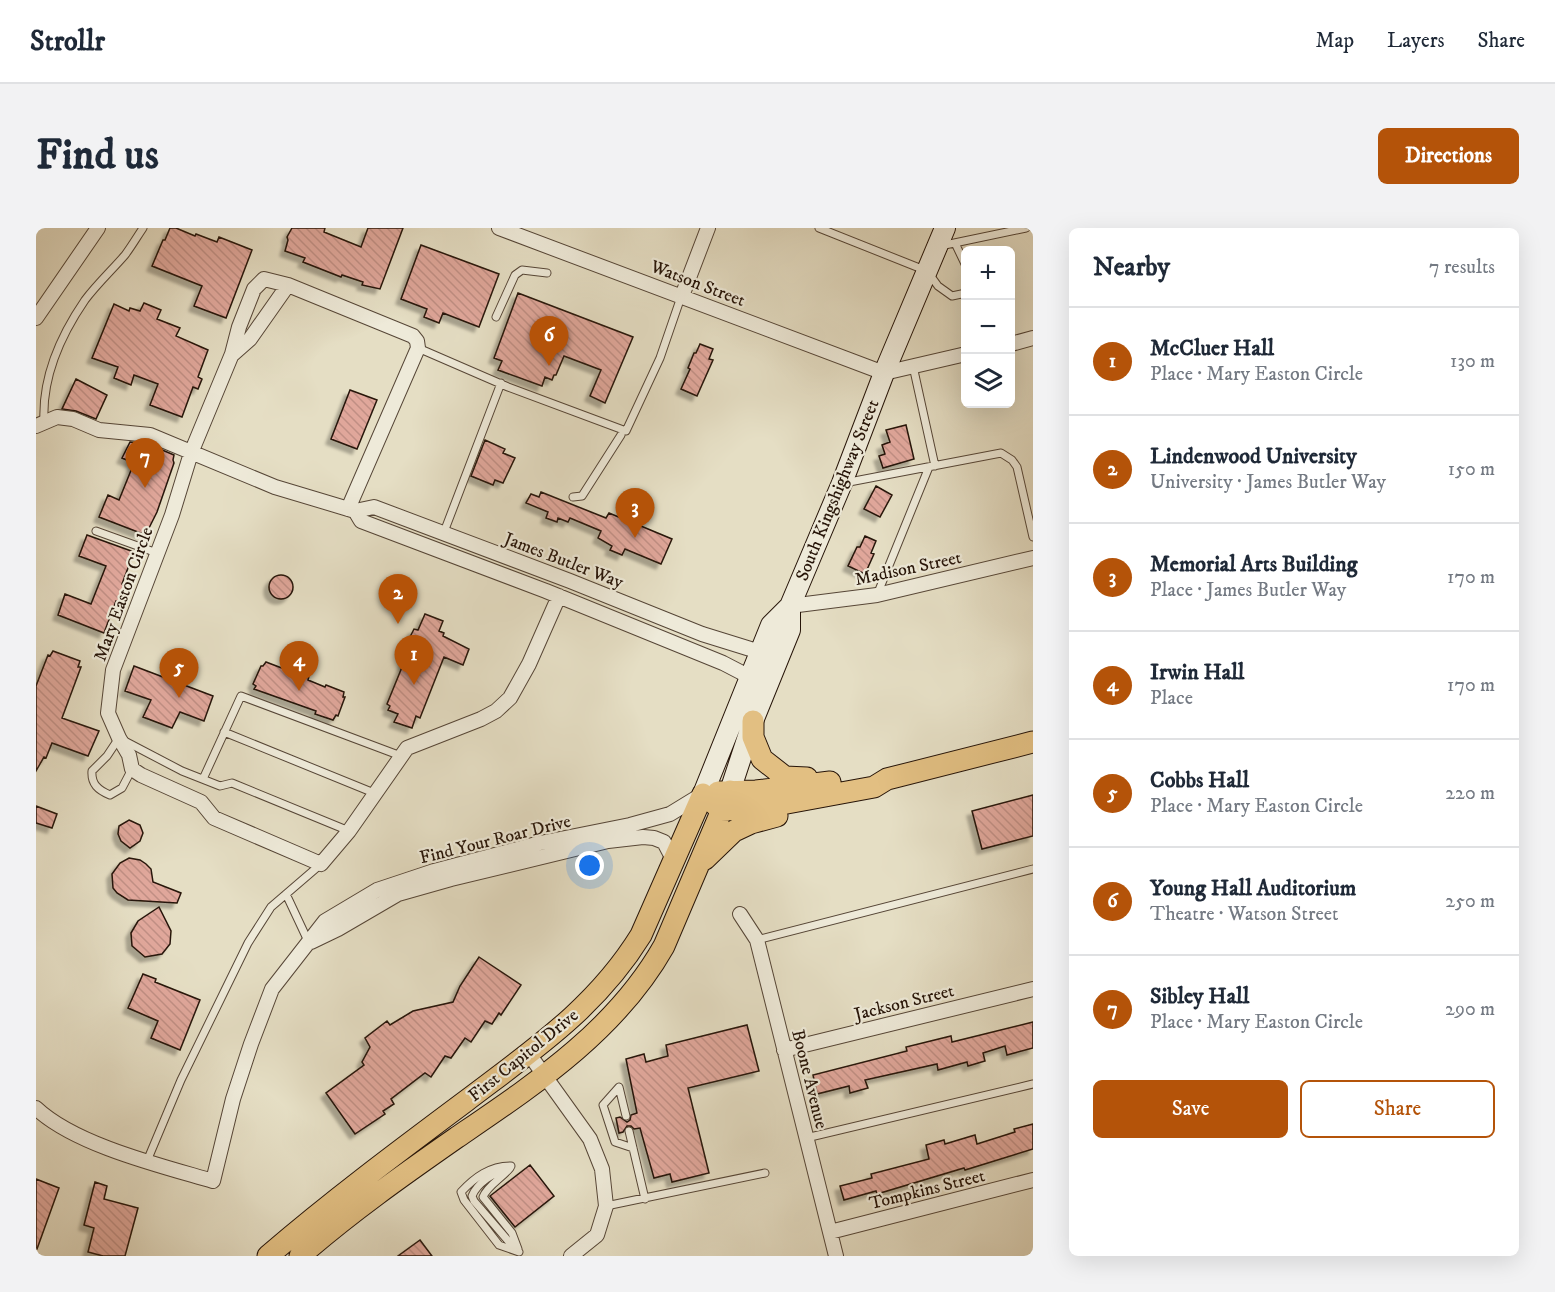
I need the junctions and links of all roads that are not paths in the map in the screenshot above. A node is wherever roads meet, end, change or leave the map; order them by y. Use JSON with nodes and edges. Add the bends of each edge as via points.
{"nodes":[{"id":1,"x":98,"y":228,"type":"edge"},
{"id":2,"x":143,"y":228,"type":"edge"},
{"id":3,"x":499,"y":228,"type":"edge"},
{"id":4,"x":708,"y":228,"type":"edge"},
{"id":5,"x":819,"y":228,"type":"edge"},
{"id":6,"x":1026,"y":228,"type":"edge"},
{"id":7,"x":946,"y":239,"type":"edge"},
{"id":8,"x":961,"y":259,"type":"edge"},
{"id":9,"x":927,"y":271,"type":"junction"},
{"id":10,"x":547,"y":273,"type":"dead end"},
{"id":11,"x":288,"y":285,"type":"junction"},
{"id":12,"x":961,"y":294,"type":"edge"},
{"id":13,"x":682,"y":296,"type":"junction"},
{"id":14,"x":496,"y":317,"type":"dead end"},
{"id":15,"x":36,"y":318,"type":"edge"},
{"id":16,"x":1033,"y":339,"type":"edge"},
{"id":17,"x":1015,"y":343,"type":"edge"},
{"id":18,"x":418,"y":348,"type":"junction"},
{"id":19,"x":232,"y":354,"type":"junction"},
{"id":20,"x":961,"y":355,"type":"edge"},
{"id":21,"x":913,"y":366,"type":"junction"},
{"id":22,"x":884,"y":373,"type":"junction"},
{"id":23,"x":501,"y":383,"type":"junction"},
{"id":24,"x":40,"y":423,"type":"edge"},
{"id":25,"x":621,"y":435,"type":"dead end"},
{"id":26,"x":191,"y":453,"type":"junction"},
{"id":27,"x":932,"y":466,"type":"junction"},
{"id":28,"x":842,"y":483,"type":"junction"},
{"id":29,"x":573,"y":497,"type":"dead end"},
{"id":30,"x":351,"y":510,"type":"junction"},
{"id":31,"x":96,"y":531,"type":"dead end"},
{"id":32,"x":444,"y":532,"type":"junction"},
{"id":33,"x":1033,"y":537,"type":"edge"},
{"id":34,"x":157,"y":553,"type":"junction"},
{"id":35,"x":1033,"y":558,"type":"edge"},
{"id":36,"x":877,"y":595,"type":"junction"},
{"id":37,"x":559,"y":596,"type":"junction"},
{"id":38,"x":790,"y":606,"type":"junction"},
{"id":39,"x":760,"y":652,"type":"junction"},
{"id":40,"x":750,"y":677,"type":"junction"},
{"id":41,"x":753,"y":721,"type":"junction"},
{"id":42,"x":224,"y":732,"type":"junction"},
{"id":43,"x":118,"y":738,"type":"junction"},
{"id":44,"x":1033,"y":742,"type":"edge"},
{"id":45,"x":401,"y":756,"type":"junction"},
{"id":46,"x":132,"y":769,"type":"junction"},
{"id":47,"x":203,"y":779,"type":"junction"},
{"id":48,"x":849,"y":779,"type":"junction"},
{"id":49,"x":881,"y":783,"type":"junction"},
{"id":50,"x":374,"y":793,"type":"junction"},
{"id":51,"x":703,"y":794,"type":"junction"},
{"id":52,"x":726,"y":800,"type":"junction"},
{"id":53,"x":349,"y":831,"type":"junction"},
{"id":54,"x":674,"y":861,"type":"junction"},
{"id":55,"x":321,"y":864,"type":"junction"},
{"id":56,"x":698,"y":865,"type":"junction"},
{"id":57,"x":1033,"y":869,"type":"edge"},
{"id":58,"x":286,"y":894,"type":"junction"},
{"id":59,"x":740,"y":914,"type":"dead end"},
{"id":60,"x":757,"y":940,"type":"junction"},
{"id":61,"x":309,"y":943,"type":"junction"},
{"id":62,"x":1033,"y":989,"type":"edge"},
{"id":63,"x":784,"y":1050,"type":"junction"},
{"id":64,"x":529,"y":1054,"type":"junction"},
{"id":65,"x":545,"y":1077,"type":"junction"},
{"id":66,"x":1033,"y":1084,"type":"edge"},
{"id":67,"x":36,"y":1108,"type":"edge"},
{"id":68,"x":626,"y":1116,"type":"dead end"},
{"id":69,"x":629,"y":1131,"type":"dead end"},
{"id":70,"x":806,"y":1138,"type":"junction"},
{"id":71,"x":633,"y":1148,"type":"junction"},
{"id":72,"x":147,"y":1161,"type":"junction"},
{"id":73,"x":765,"y":1173,"type":"dead end"},
{"id":74,"x":1033,"y":1180,"type":"edge"},
{"id":75,"x":645,"y":1199,"type":"junction"},
{"id":76,"x":606,"y":1206,"type":"junction"},
{"id":77,"x":830,"y":1232,"type":"junction"},
{"id":78,"x":519,"y":1252,"type":"joint"},
{"id":79,"x":268,"y":1256,"type":"edge"},
{"id":80,"x":300,"y":1256,"type":"edge"},
{"id":81,"x":571,"y":1256,"type":"edge"},
{"id":82,"x":836,"y":1256,"type":"edge"}],
"edges":[{"from":1,"to":15,"type":"street"},
{"from":2,"to":24,"type":"lane","via":[[85,300],[64,335],[50,372]]},
{"from":3,"to":13,"type":"street","name":"Watson Street"},
{"from":4,"to":13,"type":"street"},
{"from":5,"to":9,"type":"lane"},
{"from":6,"to":7,"type":"lane"},
{"from":7,"to":8,"type":"lane"},
{"from":7,"to":9,"type":"main road","name":"South Kingshighway Street"},
{"from":9,"to":12,"type":"lane","via":[[952,296]]},
{"from":9,"to":22,"type":"main road","name":"South Kingshighway Street"},
{"from":10,"to":14,"type":"lane","via":[[522,270],[515,275]]},
{"from":11,"to":18,"type":"street","name":"Mary Easton Circle","via":[[413,336]]},
{"from":11,"to":19,"type":"street","name":"Mary Easton Circle","via":[[250,339]]},
{"from":11,"to":19,"type":"street","name":"Mary Easton Circle","via":[[268,279],[258,284]]},
{"from":13,"to":22,"type":"street","name":"Watson Street"},
{"from":13,"to":23,"type":"lane","name":"Mary Easton Circle","via":[[660,358],[626,431]]},
{"from":16,"to":17,"type":"street"},
{"from":18,"to":23,"type":"lane","name":"Mary Easton Circle"},
{"from":18,"to":30,"type":"street"},
{"from":19,"to":26,"type":"street","name":"Mary Easton Circle"},
{"from":20,"to":21,"type":"street"},
{"from":21,"to":22,"type":"street"},
{"from":21,"to":27,"type":"lane"},
{"from":22,"to":28,"type":"main road","name":"South Kingshighway Street"},
{"from":23,"to":32,"type":"lane"},
{"from":24,"to":26,"type":"street","name":"James Butler Way","via":[[65,418],[99,430],[150,435]]},
{"from":25,"to":29,"type":"lane","via":[[582,496]]},
{"from":26,"to":30,"type":"street","name":"James Butler Way","via":[[275,487]]},
{"from":26,"to":34,"type":"street","name":"Mary Easton Circle"},
{"from":27,"to":28,"type":"lane"},
{"from":27,"to":33,"type":"lane","via":[[1001,453],[1012,460]]},
{"from":27,"to":36,"type":"lane"},
{"from":28,"to":38,"type":"main road","name":"South Kingshighway Street"},
{"from":30,"to":32,"type":"street","name":"James Butler Way","via":[[374,507]]},
{"from":30,"to":37,"type":"street","name":"James Butler Way","via":[[361,521]]},
{"from":31,"to":34,"type":"lane"},
{"from":32,"to":39,"type":"street","name":"James Butler Way","via":[[702,634]]},
{"from":34,"to":43,"type":"street","name":"Mary Easton Circle","via":[[113,670],[108,713]]},
{"from":35,"to":36,"type":"street","name":"Madison Street"},
{"from":36,"to":38,"type":"street","name":"Madison Street"},
{"from":37,"to":40,"type":"street","name":"James Butler Way"},
{"from":37,"to":45,"type":"street","via":[[510,698],[496,711],[407,748]]},
{"from":38,"to":39,"type":"main road","name":"South Kingshighway Street","via":[[771,625]]},
{"from":38,"to":41,"type":"main road","name":"South Kingshighway Street","via":[[790,630]]},
{"from":39,"to":40,"type":"main road","name":"South Kingshighway Street"},
{"from":40,"to":51,"type":"main road","name":"South Kingshighway Street"},
{"from":41,"to":48,"type":"main road","via":[[753,737],[762,759],[785,777]]},
{"from":41,"to":52,"type":"main road","name":"South Kingshighway Street"},
{"from":42,"to":45,"type":"lane","via":[[242,696]]},
{"from":42,"to":47,"type":"lane"},
{"from":42,"to":50,"type":"lane"},
{"from":43,"to":46,"type":"street","name":"Mary Easton Circle","via":[[129,755]]},
{"from":43,"to":46,"type":"lane","via":[[92,771],[91,779],[101,792],[110,795],[122,788]]},
{"from":43,"to":47,"type":"lane"},
{"from":44,"to":49,"type":"main road"},
{"from":45,"to":50,"type":"street"},
{"from":46,"to":55,"type":"street","via":[[201,802],[214,819]]},
{"from":47,"to":53,"type":"lane","via":[[220,786],[232,783]]},
{"from":48,"to":49,"type":"main road","via":[[872,776]]},
{"from":48,"to":52,"type":"main road","via":[[756,791]]},
{"from":49,"to":52,"type":"main road","via":[[754,809]]},
{"from":49,"to":56,"type":"main road","via":[[852,799],[751,823],[734,831]]},
{"from":50,"to":53,"type":"street"},
{"from":51,"to":52,"type":"main road"},
{"from":51,"to":54,"type":"main road","name":"First Capitol Drive"},
{"from":51,"to":61,"type":"street","name":"Find Your Roar Drive","via":[[678,810],[650,819],[540,843],[376,890],[325,921]]},
{"from":52,"to":56,"type":"main road","name":"First Capitol Drive"},
{"from":53,"to":55,"type":"street"},
{"from":54,"to":61,"type":"street","name":"Find Your Roar Drive","via":[[664,842],[654,838],[597,844],[398,894]]},
{"from":54,"to":64,"type":"main road","name":"First Capitol Drive","via":[[628,956],[560,1030]]},
{"from":55,"to":58,"type":"lane"},
{"from":56,"to":65,"type":"main road","name":"First Capitol Drive","via":[[651,970],[631,997],[582,1047]]},
{"from":57,"to":60,"type":"lane"},
{"from":58,"to":61,"type":"lane"},
{"from":58,"to":72,"type":"lane","via":[[271,907],[244,950]]},
{"from":59,"to":60,"type":"street","name":"Boone Avenue"},
{"from":60,"to":63,"type":"street","name":"Boone Avenue"},
{"from":61,"to":72,"type":"street","name":"Find Your Roar Drive","via":[[272,989],[233,1099],[213,1181]]},
{"from":62,"to":63,"type":"street","name":"Jackson Street"},
{"from":63,"to":70,"type":"street","name":"Boone Avenue"},
{"from":64,"to":65,"type":"street"},
{"from":64,"to":79,"type":"main road","name":"First Capitol Drive"},
{"from":65,"to":76,"type":"street","via":[[590,1139],[602,1169]]},
{"from":65,"to":80,"type":"main road","name":"First Capitol Drive","via":[[392,1183]]},
{"from":66,"to":70,"type":"lane"},
{"from":67,"to":72,"type":"street","name":"Find Your Roar Drive","via":[[70,1131]]},
{"from":68,"to":71,"type":"lane","via":[[619,1087],[603,1105],[615,1142]]},
{"from":69,"to":71,"type":"lane"},
{"from":70,"to":77,"type":"street","name":"Boone Avenue"},
{"from":71,"to":75,"type":"lane"},
{"from":73,"to":75,"type":"lane"},
{"from":74,"to":77,"type":"street","name":"Tompkins Street"},
{"from":75,"to":76,"type":"lane"},
{"from":76,"to":81,"type":"street","via":[[597,1236]]},
{"from":77,"to":82,"type":"street","name":"Boone Avenue"},
{"from":78,"to":78,"type":"lane","via":[[499,1245],[462,1197],[466,1187],[498,1166],[511,1166],[498,1172],[472,1196]]}]}
